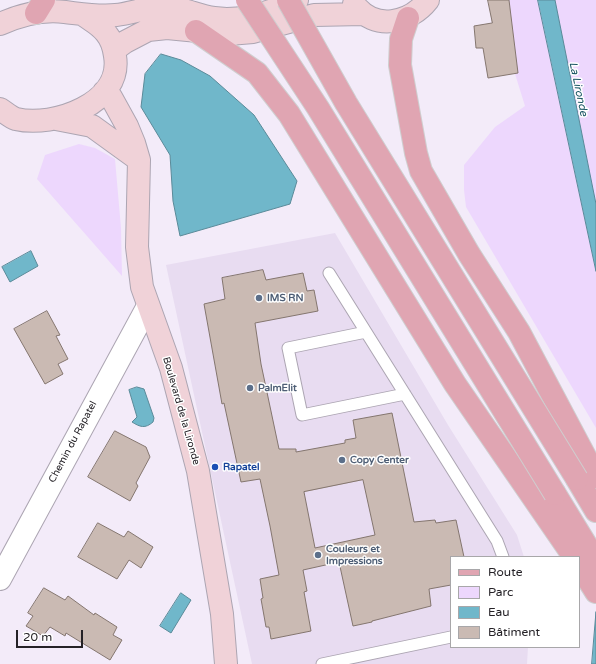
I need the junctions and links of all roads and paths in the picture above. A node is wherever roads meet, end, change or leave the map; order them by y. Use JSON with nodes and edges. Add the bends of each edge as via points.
{"nodes":[{"id":1,"x":247,"y":0,"type":"edge"},
{"id":2,"x":288,"y":0,"type":"edge"},
{"id":3,"x":297,"y":0,"type":"edge"},
{"id":4,"x":428,"y":0,"type":"edge"},
{"id":5,"x":40,"y":7,"type":"edge"},
{"id":6,"x":358,"y":7,"type":"edge"},
{"id":7,"x":85,"y":16,"type":"junction"},
{"id":8,"x":408,"y":18,"type":"junction"},
{"id":9,"x":0,"y":24,"type":"edge"},
{"id":10,"x":196,"y":31,"type":"junction"},
{"id":11,"x":114,"y":50,"type":"junction"},
{"id":12,"x":104,"y":92,"type":"junction"},
{"id":13,"x":5,"y":118,"type":"edge"},
{"id":14,"x":52,"y":118,"type":"junction"},
{"id":15,"x":139,"y":160,"type":"junction"},
{"id":16,"x":329,"y":273,"type":"dead end"},
{"id":17,"x":148,"y":306,"type":"junction"},
{"id":18,"x":366,"y":332,"type":"junction"},
{"id":19,"x":405,"y":394,"type":"junction"},
{"id":20,"x":587,"y":478,"type":"edge"},
{"id":21,"x":596,"y":511,"type":"edge"},
{"id":22,"x":503,"y":556,"type":"edge"},
{"id":23,"x":573,"y":556,"type":"edge"},
{"id":24,"x":596,"y":561,"type":"edge"},
{"id":25,"x":580,"y":567,"type":"edge"},
{"id":26,"x":0,"y":579,"type":"edge"},
{"id":27,"x":596,"y":592,"type":"edge"},
{"id":28,"x":450,"y":637,"type":"edge"},
{"id":29,"x":226,"y":664,"type":"edge"},
{"id":30,"x":322,"y":664,"type":"edge"}],
"edges":[{"from":1,"to":24,"type":"main road","bridge":true,"via":[[322,114]]},
{"from":2,"to":20,"type":"main road","bridge":true,"via":[[346,103]]},
{"from":3,"to":7,"type":"main road","via":[[278,8],[237,18],[214,18],[167,7],[147,8],[117,15]]},
{"from":4,"to":8,"type":"main road","via":[[420,10]]},
{"from":5,"to":7,"type":"main road"},
{"from":5,"to":9,"type":"main road"},
{"from":6,"to":8,"type":"main road","via":[[378,20],[393,22]]},
{"from":6,"to":10,"type":"main road","via":[[314,15],[253,32],[229,34]]},
{"from":7,"to":11,"type":"main road","via":[[107,34]]},
{"from":8,"to":20,"type":"main road","via":[[401,39],[400,65],[421,171],[469,254],[519,332]]},
{"from":10,"to":11,"type":"main road","via":[[167,28],[148,30]]},
{"from":10,"to":23,"type":"main road","via":[[257,73],[289,114],[455,384]]},
{"from":11,"to":12,"type":"main road","via":[[114,77]]},
{"from":12,"to":14,"type":"main road","via":[[79,111]]},
{"from":12,"to":15,"type":"main road","name":"Boulevard de la Lironde","via":[[111,97],[127,126]]},
{"from":13,"to":14,"type":"main road"},
{"from":14,"to":15,"type":"main road","via":[[92,126]]},
{"from":15,"to":17,"type":"main road","name":"Boulevard de la Lironde","via":[[137,247],[142,287]]},
{"from":16,"to":18,"type":"lane"},
{"from":17,"to":26,"type":"street","name":"Chemin du Rapatel"},
{"from":17,"to":29,"type":"main road","name":"Boulevard de la Lironde","via":[[171,368],[198,471],[222,614]]},
{"from":18,"to":19,"type":"lane"},
{"from":18,"to":19,"type":"lane","via":[[288,348],[302,415]]},
{"from":19,"to":22,"type":"lane","via":[[497,541]]},
{"from":20,"to":21,"type":"main road"},
{"from":25,"to":27,"type":"main road"},
{"from":28,"to":30,"type":"lane"}]}
